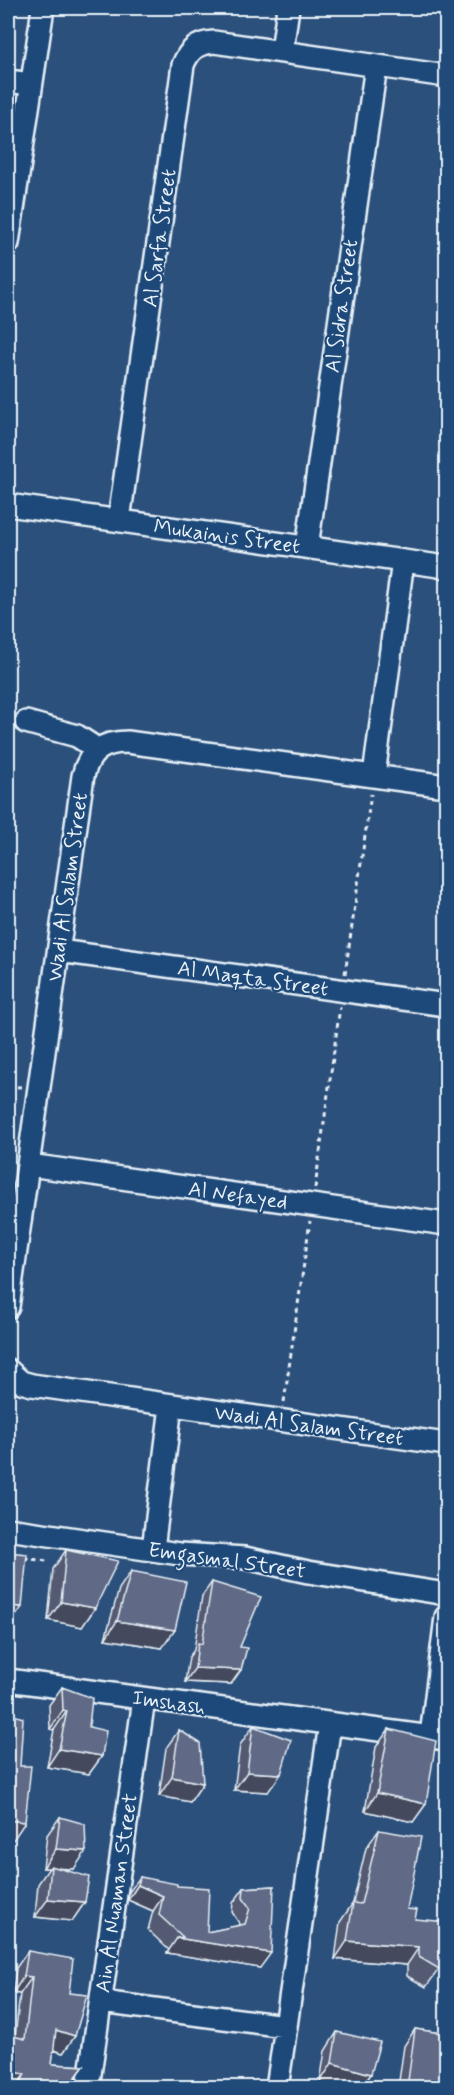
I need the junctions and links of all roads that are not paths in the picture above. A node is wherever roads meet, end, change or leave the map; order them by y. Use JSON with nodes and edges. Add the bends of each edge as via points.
{"nodes":[{"id":1,"x":43,"y":8,"type":"edge"},
{"id":2,"x":288,"y":8,"type":"edge"},
{"id":3,"x":282,"y":51,"type":"junction"},
{"id":4,"x":376,"y":66,"type":"junction"},
{"id":5,"x":447,"y":76,"type":"edge"},
{"id":6,"x":8,"y":81,"type":"edge"},
{"id":7,"x":31,"y":84,"type":"junction"},
{"id":8,"x":16,"y":125,"type":"edge"},
{"id":9,"x":14,"y":155,"type":"edge"},
{"id":10,"x":10,"y":215,"type":"edge"},
{"id":11,"x":8,"y":243,"type":"edge"},
{"id":12,"x":8,"y":505,"type":"edge"},
{"id":13,"x":119,"y":520,"type":"junction"},
{"id":14,"x":307,"y":547,"type":"junction"},
{"id":15,"x":403,"y":561,"type":"junction"},
{"id":16,"x":447,"y":567,"type":"edge"},
{"id":17,"x":26,"y":722,"type":"dead end"},
{"id":18,"x":97,"y":749,"type":"junction"},
{"id":19,"x":374,"y":775,"type":"junction"},
{"id":20,"x":447,"y":786,"type":"edge"},
{"id":21,"x":59,"y":951,"type":"junction"},
{"id":22,"x":447,"y":1005,"type":"edge"},
{"id":23,"x":29,"y":1165,"type":"junction"},
{"id":24,"x":447,"y":1224,"type":"edge"},
{"id":25,"x":8,"y":1308,"type":"edge"},
{"id":26,"x":8,"y":1371,"type":"edge"},
{"id":27,"x":171,"y":1406,"type":"junction"},
{"id":28,"x":447,"y":1444,"type":"edge"},
{"id":29,"x":8,"y":1529,"type":"edge"},
{"id":30,"x":153,"y":1549,"type":"junction"},
{"id":31,"x":447,"y":1594,"type":"edge"},
{"id":32,"x":447,"y":1617,"type":"edge"},
{"id":33,"x":8,"y":1680,"type":"edge"},
{"id":34,"x":144,"y":1699,"type":"junction"},
{"id":35,"x":330,"y":1724,"type":"junction"},
{"id":36,"x":439,"y":1737,"type":"edge"},
{"id":37,"x":101,"y":2002,"type":"junction"},
{"id":38,"x":285,"y":2026,"type":"junction"},
{"id":39,"x":88,"y":2088,"type":"edge"},
{"id":40,"x":277,"y":2088,"type":"edge"}],
"edges":[{"from":1,"to":7,"type":"street"},
{"from":2,"to":3,"type":"street"},
{"from":3,"to":4,"type":"street","name":"Al Sarfa Street"},
{"from":3,"to":13,"type":"street","name":"Al Sarfa Street","via":[[204,43],[194,47],[183,65]]},
{"from":4,"to":5,"type":"street","name":"Al Sarfa Street"},
{"from":4,"to":14,"type":"street","name":"Al Sidra Street"},
{"from":6,"to":7,"type":"street"},
{"from":7,"to":8,"type":"street"},
{"from":8,"to":9,"type":"street"},
{"from":9,"to":10,"type":"street"},
{"from":10,"to":11,"type":"street"},
{"from":12,"to":13,"type":"street","name":"Mukainis Street"},
{"from":13,"to":14,"type":"street","name":"Mukainis Street"},
{"from":14,"to":15,"type":"street","name":"Mukainis Street"},
{"from":15,"to":16,"type":"street","name":"Mukainis Street"},
{"from":15,"to":19,"type":"street"},
{"from":17,"to":18,"type":"street","via":[[77,736]]},
{"from":18,"to":19,"type":"street","via":[[111,742],[127,742]]},
{"from":18,"to":21,"type":"street","name":"Wadi Al Salam Street","via":[[87,761],[83,776]]},
{"from":19,"to":20,"type":"street"},
{"from":21,"to":22,"type":"street","name":"Al Maqta Street"},
{"from":21,"to":23,"type":"street","name":"Wadi Al Salam Street"},
{"from":23,"to":24,"type":"street","name":"Al Nefayed"},
{"from":23,"to":25,"type":"street","name":"Wadi Al Salam Street"},
{"from":26,"to":27,"type":"street","name":"Wadi Al Salam Street","via":[[32,1385]]},
{"from":27,"to":28,"type":"street","name":"Wadi Al Salam Street"},
{"from":27,"to":30,"type":"street"},
{"from":29,"to":30,"type":"street","name":"Emgasmal Street"},
{"from":30,"to":31,"type":"street","name":"Emgasmal Street","via":[[245,1558]]},
{"from":32,"to":36,"type":"street","name":"Imshash"},
{"from":33,"to":34,"type":"street","name":"Imshash"},
{"from":34,"to":35,"type":"street","name":"Imshash"},
{"from":34,"to":37,"type":"street","name":"Ain Al Nuaman Street"},
{"from":35,"to":36,"type":"street","name":"Imshash"},
{"from":35,"to":38,"type":"street"},
{"from":37,"to":38,"type":"street"},
{"from":37,"to":39,"type":"street","name":"Ain Al Nuaman Street"},
{"from":38,"to":40,"type":"street"}]}
